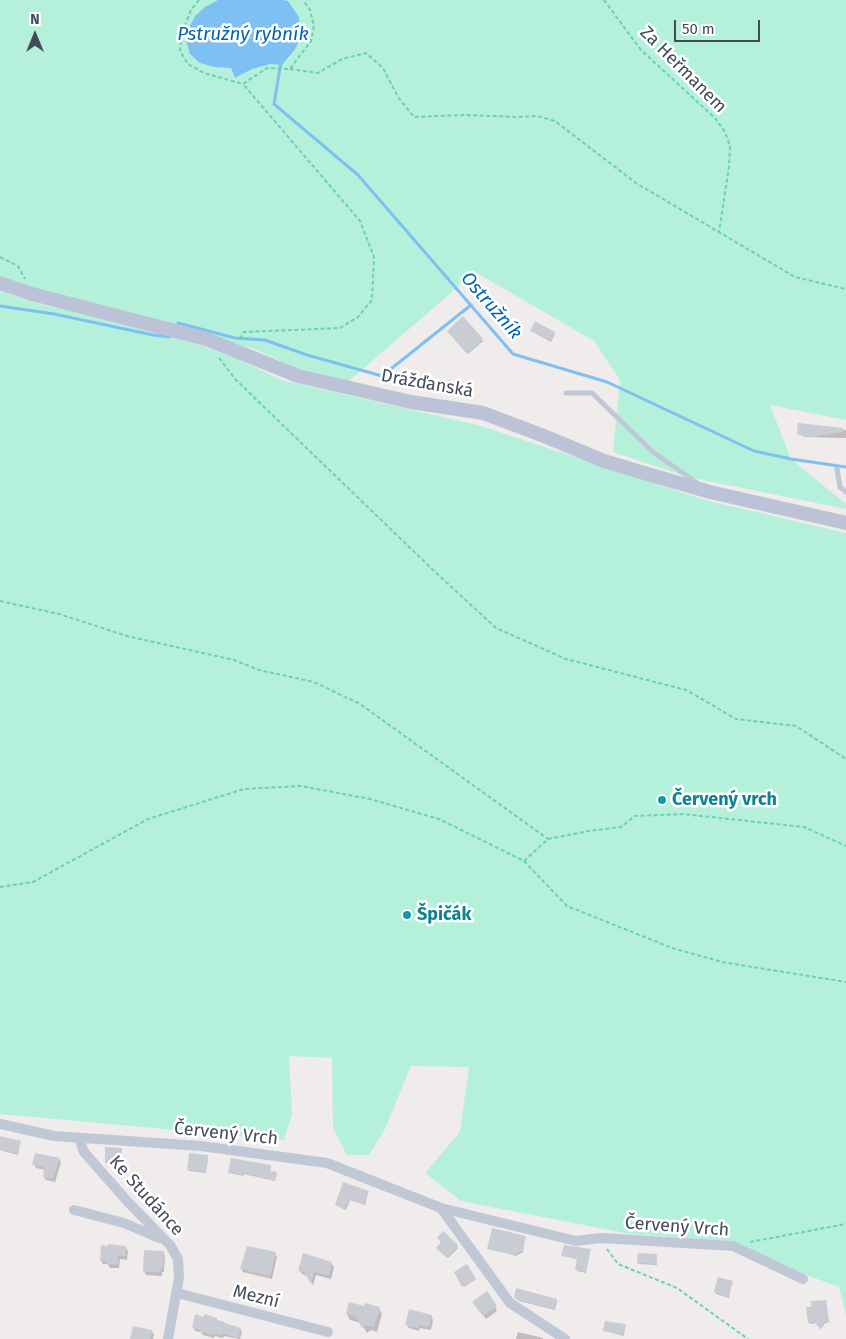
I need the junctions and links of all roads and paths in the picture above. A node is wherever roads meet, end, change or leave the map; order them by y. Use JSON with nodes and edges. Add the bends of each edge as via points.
{"nodes":[{"id":1,"x":199,"y":0,"type":"edge"},
{"id":2,"x":303,"y":0,"type":"edge"},
{"id":3,"x":604,"y":0,"type":"edge"},
{"id":4,"x":290,"y":69,"type":"junction"},
{"id":5,"x":243,"y":84,"type":"junction"},
{"id":6,"x":719,"y":232,"type":"junction"},
{"id":7,"x":0,"y":257,"type":"edge"},
{"id":8,"x":0,"y":283,"type":"edge"},
{"id":9,"x":846,"y":289,"type":"edge"},
{"id":10,"x":32,"y":294,"type":"junction"},
{"id":11,"x":206,"y":339,"type":"junction"},
{"id":12,"x":234,"y":350,"type":"junction"},
{"id":13,"x":566,"y":393,"type":"dead end"},
{"id":14,"x":837,"y":469,"type":"dead end"},
{"id":15,"x":710,"y":492,"type":"junction"},
{"id":16,"x":846,"y":492,"type":"edge"},
{"id":17,"x":846,"y":524,"type":"edge"},
{"id":18,"x":0,"y":601,"type":"edge"},
{"id":19,"x":846,"y":759,"type":"edge"},
{"id":20,"x":548,"y":839,"type":"junction"},
{"id":21,"x":846,"y":846,"type":"edge"},
{"id":22,"x":524,"y":861,"type":"junction"},
{"id":23,"x":0,"y":887,"type":"edge"},
{"id":24,"x":846,"y":982,"type":"edge"},
{"id":25,"x":0,"y":1124,"type":"edge"},
{"id":26,"x":79,"y":1138,"type":"junction"},
{"id":27,"x":441,"y":1208,"type":"junction"},
{"id":28,"x":74,"y":1210,"type":"dead end"},
{"id":29,"x":846,"y":1224,"type":"edge"},
{"id":30,"x":601,"y":1238,"type":"junction"},
{"id":31,"x":165,"y":1240,"type":"junction"},
{"id":32,"x":733,"y":1246,"type":"junction"},
{"id":33,"x":803,"y":1279,"type":"dead end"},
{"id":34,"x":177,"y":1293,"type":"junction"},
{"id":35,"x":328,"y":1332,"type":"dead end"},
{"id":36,"x":168,"y":1339,"type":"edge"},
{"id":37,"x":564,"y":1339,"type":"edge"},
{"id":38,"x":748,"y":1339,"type":"edge"}],
"edges":[{"from":1,"to":5,"type":"path","via":[[191,10],[182,33],[180,51],[188,64],[204,73]]},
{"from":2,"to":4,"type":"path","via":[[310,10],[314,26],[311,41]]},
{"from":3,"to":6,"type":"path","name":"Za Heřmanem","via":[[641,50],[715,118],[725,132],[730,146],[729,167]]},
{"from":4,"to":5,"type":"path","via":[[267,68]]},
{"from":4,"to":6,"type":"path","via":[[318,73],[342,59],[366,53],[383,68],[398,97],[414,116],[537,116],[555,121],[636,183]]},
{"from":5,"to":12,"type":"path","via":[[360,221],[374,257],[372,300],[358,317],[340,328],[244,332]]},
{"from":6,"to":9,"type":"path","via":[[795,277]]},
{"from":7,"to":10,"type":"path","via":[[18,266]]},
{"from":8,"to":10,"type":"street","name":"Drážďanská"},
{"from":10,"to":11,"type":"street","name":"Drážďanská"},
{"from":11,"to":12,"type":"street","name":"Drážďanská"},
{"from":11,"to":19,"type":"path","via":[[236,380],[496,628],[566,659],[686,690],[736,719],[796,726]]},
{"from":12,"to":15,"type":"street","name":"Drážďanská","via":[[298,376],[411,402],[483,413],[604,460]]},
{"from":13,"to":15,"type":"lane","via":[[592,393],[653,452]]},
{"from":14,"to":16,"type":"lane","via":[[840,487]]},
{"from":15,"to":17,"type":"street","name":"Drážďanská"},
{"from":18,"to":20,"type":"path","via":[[314,682],[360,704]]},
{"from":20,"to":21,"type":"path","via":[[621,827],[635,816],[683,814],[804,827]]},
{"from":20,"to":22,"type":"path"},
{"from":22,"to":23,"type":"path","via":[[439,819],[370,799],[301,786],[244,789],[148,819],[33,882]]},
{"from":22,"to":24,"type":"path","via":[[567,906],[629,932],[722,962]]},
{"from":25,"to":26,"type":"street","name":"Červený Vrch"},
{"from":26,"to":27,"type":"street","name":"Červený Vrch","via":[[201,1146],[327,1163]]},
{"from":26,"to":31,"type":"street","name":"Ke Studánce","via":[[84,1152]]},
{"from":27,"to":30,"type":"street","name":"Červený Vrch","via":[[576,1241]]},
{"from":27,"to":37,"type":"street","via":[[510,1303]]},
{"from":28,"to":31,"type":"street","via":[[124,1223]]},
{"from":29,"to":32,"type":"path"},
{"from":30,"to":32,"type":"street","name":"Červený Vrch"},
{"from":30,"to":38,"type":"path","name":"Červený Vrch","via":[[618,1264],[677,1288]]},
{"from":31,"to":34,"type":"street","name":"Ke Studánce","via":[[178,1259]]},
{"from":32,"to":33,"type":"street","name":"Červený Vrch"},
{"from":34,"to":35,"type":"street","name":"Mezní"},
{"from":34,"to":36,"type":"street","name":"Ke Studánce"}]}
